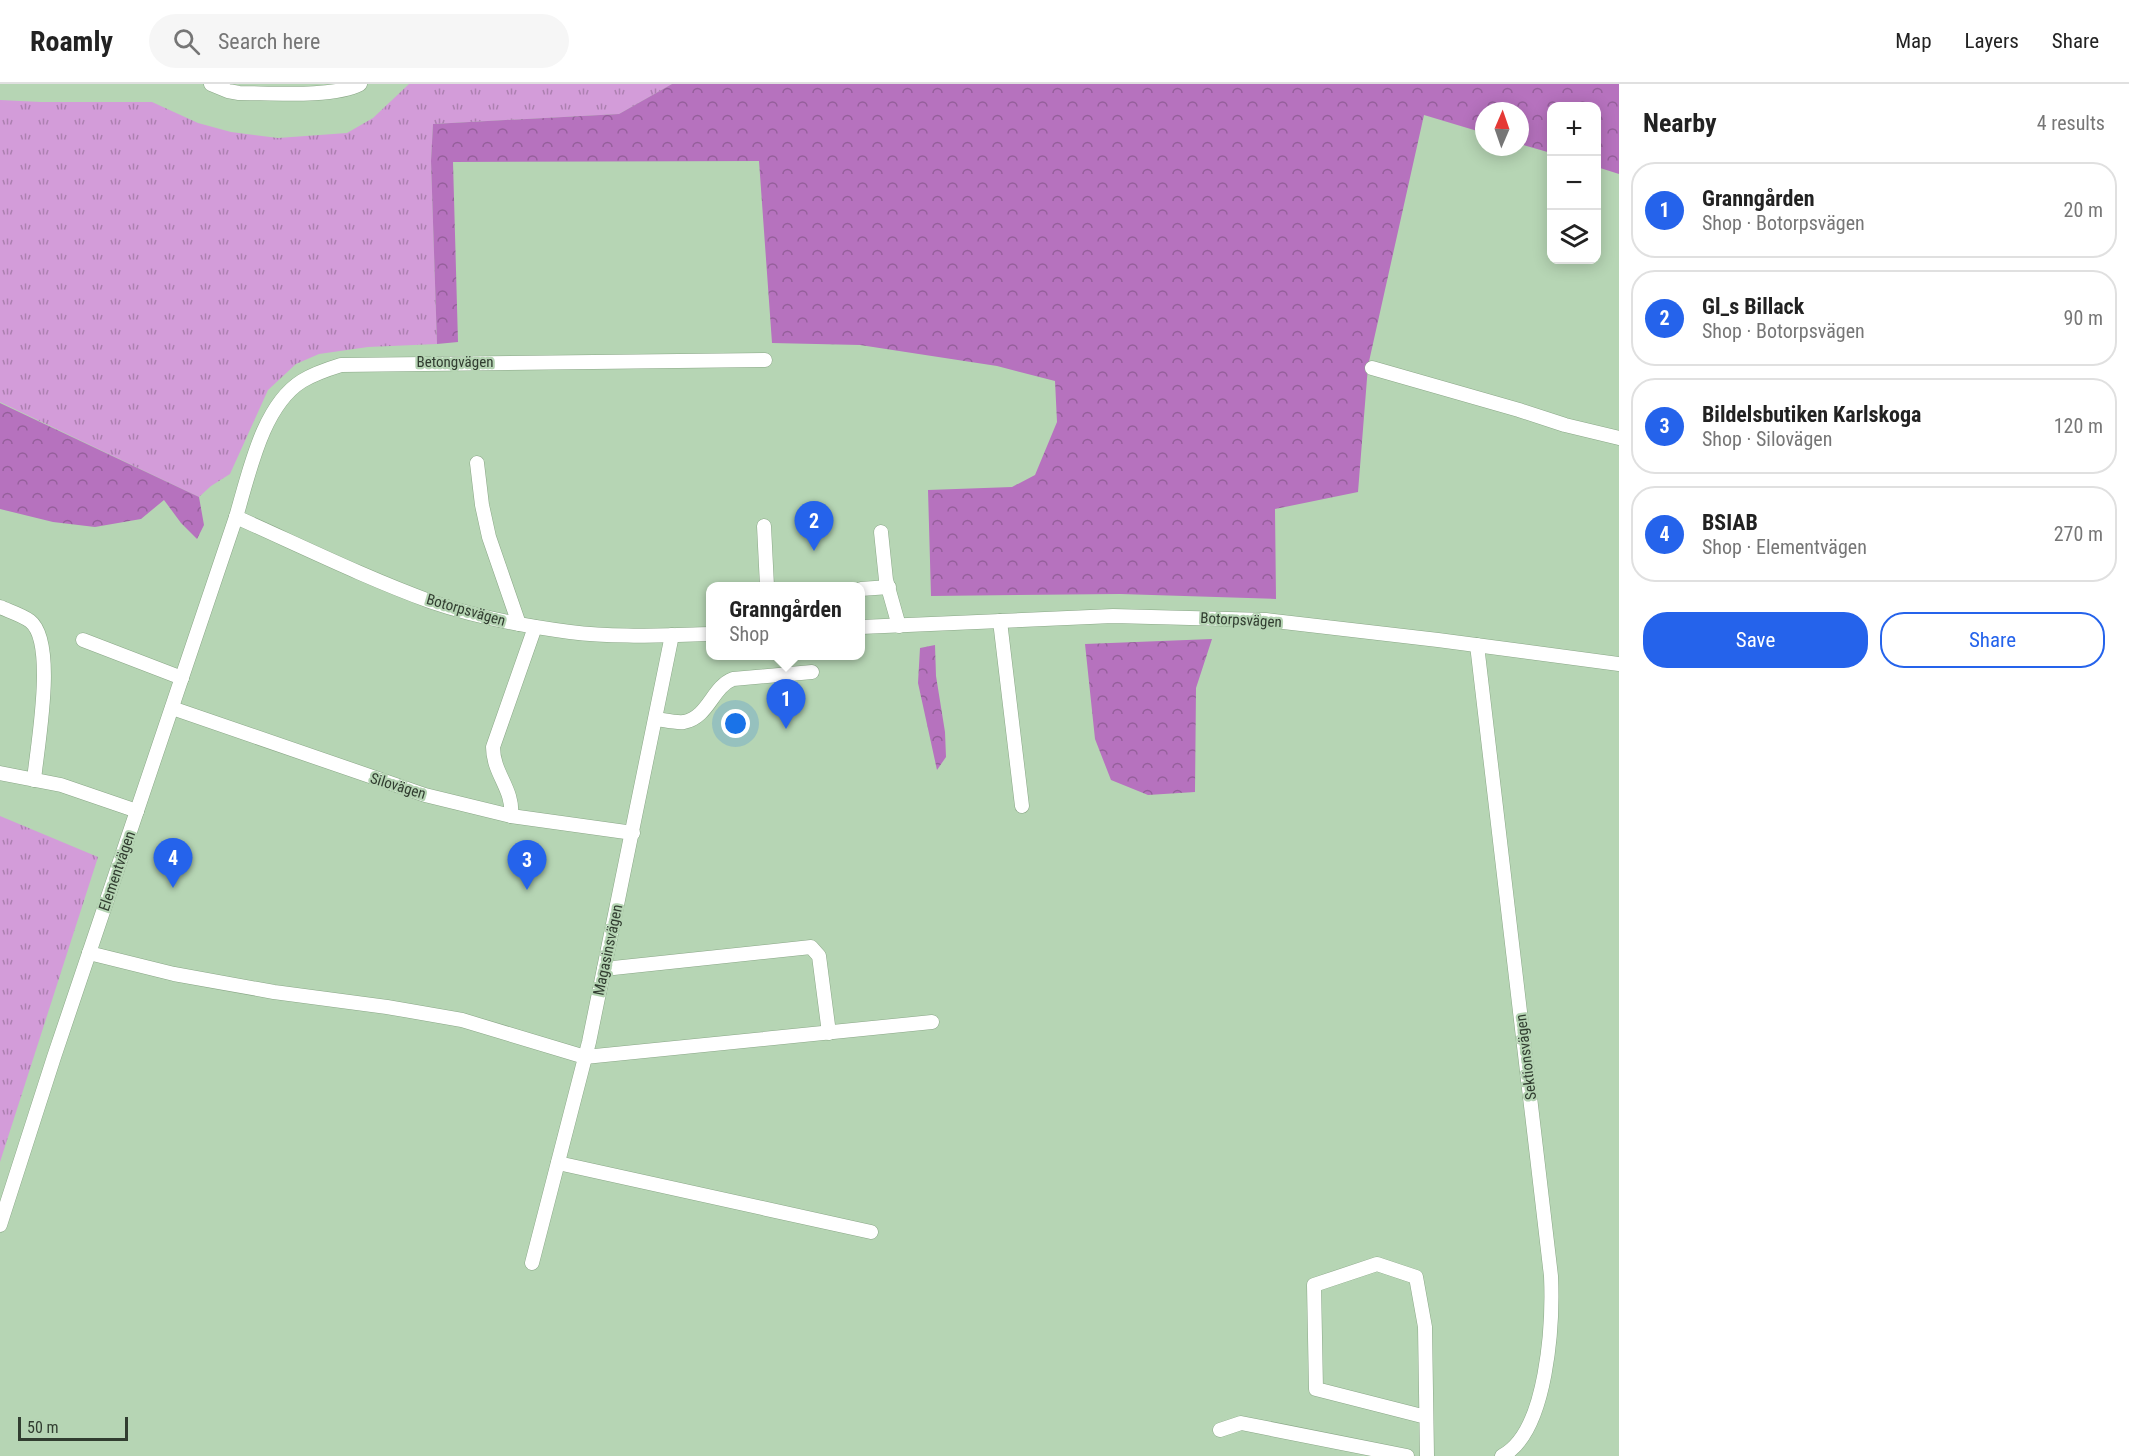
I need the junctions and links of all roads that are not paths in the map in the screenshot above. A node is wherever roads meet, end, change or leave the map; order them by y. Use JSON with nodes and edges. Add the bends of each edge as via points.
{"nodes":[{"id":1,"x":211,"y":84,"type":"edge"},
{"id":2,"x":360,"y":84,"type":"edge"},
{"id":3,"x":765,"y":360,"type":"dead end"},
{"id":4,"x":1372,"y":368,"type":"dead end"},
{"id":5,"x":1619,"y":438,"type":"edge"},
{"id":6,"x":477,"y":463,"type":"dead end"},
{"id":7,"x":236,"y":517,"type":"junction"},
{"id":8,"x":764,"y":526,"type":"dead end"},
{"id":9,"x":881,"y":532,"type":"dead end"},
{"id":10,"x":767,"y":582,"type":"edge"},
{"id":11,"x":889,"y":587,"type":"junction"},
{"id":12,"x":865,"y":588,"type":"edge"},
{"id":13,"x":0,"y":607,"type":"edge"},
{"id":14,"x":1000,"y":621,"type":"junction"},
{"id":15,"x":519,"y":624,"type":"junction"},
{"id":16,"x":899,"y":626,"type":"junction"},
{"id":17,"x":535,"y":627,"type":"junction"},
{"id":18,"x":865,"y":627,"type":"edge"},
{"id":19,"x":706,"y":634,"type":"edge"},
{"id":20,"x":672,"y":635,"type":"junction"},
{"id":21,"x":83,"y":640,"type":"dead end"},
{"id":22,"x":1477,"y":645,"type":"junction"},
{"id":23,"x":1619,"y":664,"type":"edge"},
{"id":24,"x":812,"y":672,"type":"dead end"},
{"id":25,"x":182,"y":678,"type":"junction"},
{"id":26,"x":172,"y":708,"type":"junction"},
{"id":27,"x":656,"y":719,"type":"junction"},
{"id":28,"x":0,"y":773,"type":"edge"},
{"id":29,"x":34,"y":780,"type":"junction"},
{"id":30,"x":1022,"y":806,"type":"dead end"},
{"id":31,"x":137,"y":811,"type":"junction"},
{"id":32,"x":511,"y":816,"type":"junction"},
{"id":33,"x":633,"y":833,"type":"junction"},
{"id":34,"x":89,"y":953,"type":"junction"},
{"id":35,"x":604,"y":969,"type":"junction"},
{"id":36,"x":932,"y":1022,"type":"dead end"},
{"id":37,"x":829,"y":1033,"type":"junction"},
{"id":38,"x":585,"y":1057,"type":"junction"},
{"id":39,"x":558,"y":1162,"type":"junction"},
{"id":40,"x":0,"y":1225,"type":"edge"},
{"id":41,"x":871,"y":1232,"type":"dead end"},
{"id":42,"x":532,"y":1263,"type":"dead end"},
{"id":43,"x":1426,"y":1417,"type":"junction"},
{"id":44,"x":1220,"y":1430,"type":"dead end"},
{"id":45,"x":1366,"y":1452,"type":"edge"},
{"id":46,"x":1407,"y":1456,"type":"edge"},
{"id":47,"x":1426,"y":1456,"type":"edge"},
{"id":48,"x":1502,"y":1456,"type":"edge"}],
"edges":[{"from":1,"to":2,"type":"street","via":[[239,93],[334,92]]},
{"from":3,"to":7,"type":"street","name":"Betongvägen","via":[[341,364],[301,382],[284,398],[251,465]]},
{"from":4,"to":5,"type":"street"},
{"from":6,"to":15,"type":"street","via":[[489,537]]},
{"from":7,"to":15,"type":"street","name":"Botorpsvägen","via":[[434,602]]},
{"from":7,"to":25,"type":"street","name":"Elementvägen"},
{"from":8,"to":10,"type":"street"},
{"from":9,"to":11,"type":"street"},
{"from":11,"to":12,"type":"street"},
{"from":11,"to":16,"type":"street"},
{"from":13,"to":29,"type":"street","via":[[30,621],[39,635],[44,657]]},
{"from":14,"to":16,"type":"street","name":"Botorpsvägen"},
{"from":14,"to":22,"type":"street","name":"Botorpsvägen","via":[[1113,616],[1266,620]]},
{"from":14,"to":30,"type":"street"},
{"from":15,"to":17,"type":"street","name":"Botorpsvägen"},
{"from":16,"to":18,"type":"street","name":"Botorpsvägen"},
{"from":17,"to":20,"type":"street","name":"Botorpsvägen","via":[[609,636]]},
{"from":17,"to":32,"type":"street","via":[[493,747],[493,760],[513,803]]},
{"from":19,"to":20,"type":"street","name":"Botorpsvägen"},
{"from":20,"to":27,"type":"street","name":"Magasinsvägen"},
{"from":21,"to":25,"type":"street"},
{"from":22,"to":23,"type":"street","name":"Botorpsvägen"},
{"from":22,"to":48,"type":"street","name":"Sektionsvägen","via":[[1551,1276],[1548,1352],[1534,1416],[1524,1437]]},
{"from":24,"to":27,"type":"street","via":[[733,679],[723,683],[706,708],[693,718],[682,722]]},
{"from":25,"to":26,"type":"street","name":"Elementvägen"},
{"from":26,"to":31,"type":"street","name":"Elementvägen"},
{"from":26,"to":32,"type":"street","name":"Silovägen","via":[[387,783]]},
{"from":27,"to":33,"type":"street","name":"Magasinsvägen"},
{"from":28,"to":29,"type":"street"},
{"from":29,"to":31,"type":"street"},
{"from":31,"to":34,"type":"street","name":"Elementvägen"},
{"from":32,"to":33,"type":"street","name":"Silovägen"},
{"from":33,"to":35,"type":"street","name":"Magasinsvägen"},
{"from":34,"to":38,"type":"street","via":[[174,974],[462,1020]]},
{"from":34,"to":40,"type":"street","name":"Elementvägen"},
{"from":35,"to":37,"type":"street","via":[[811,947],[819,956]]},
{"from":35,"to":38,"type":"street","name":"Magasinsvägen"},
{"from":36,"to":37,"type":"street"},
{"from":37,"to":38,"type":"street"},
{"from":38,"to":39,"type":"street","name":"Magasinsvägen"},
{"from":39,"to":41,"type":"street"},
{"from":39,"to":42,"type":"street","name":"Magasinsvägen"},
{"from":43,"to":43,"type":"street","via":[[1425,1327],[1416,1276],[1377,1264],[1314,1285],[1316,1389]]},
{"from":43,"to":47,"type":"street"},
{"from":44,"to":45,"type":"street","via":[[1241,1423]]},
{"from":45,"to":46,"type":"street"}]}
